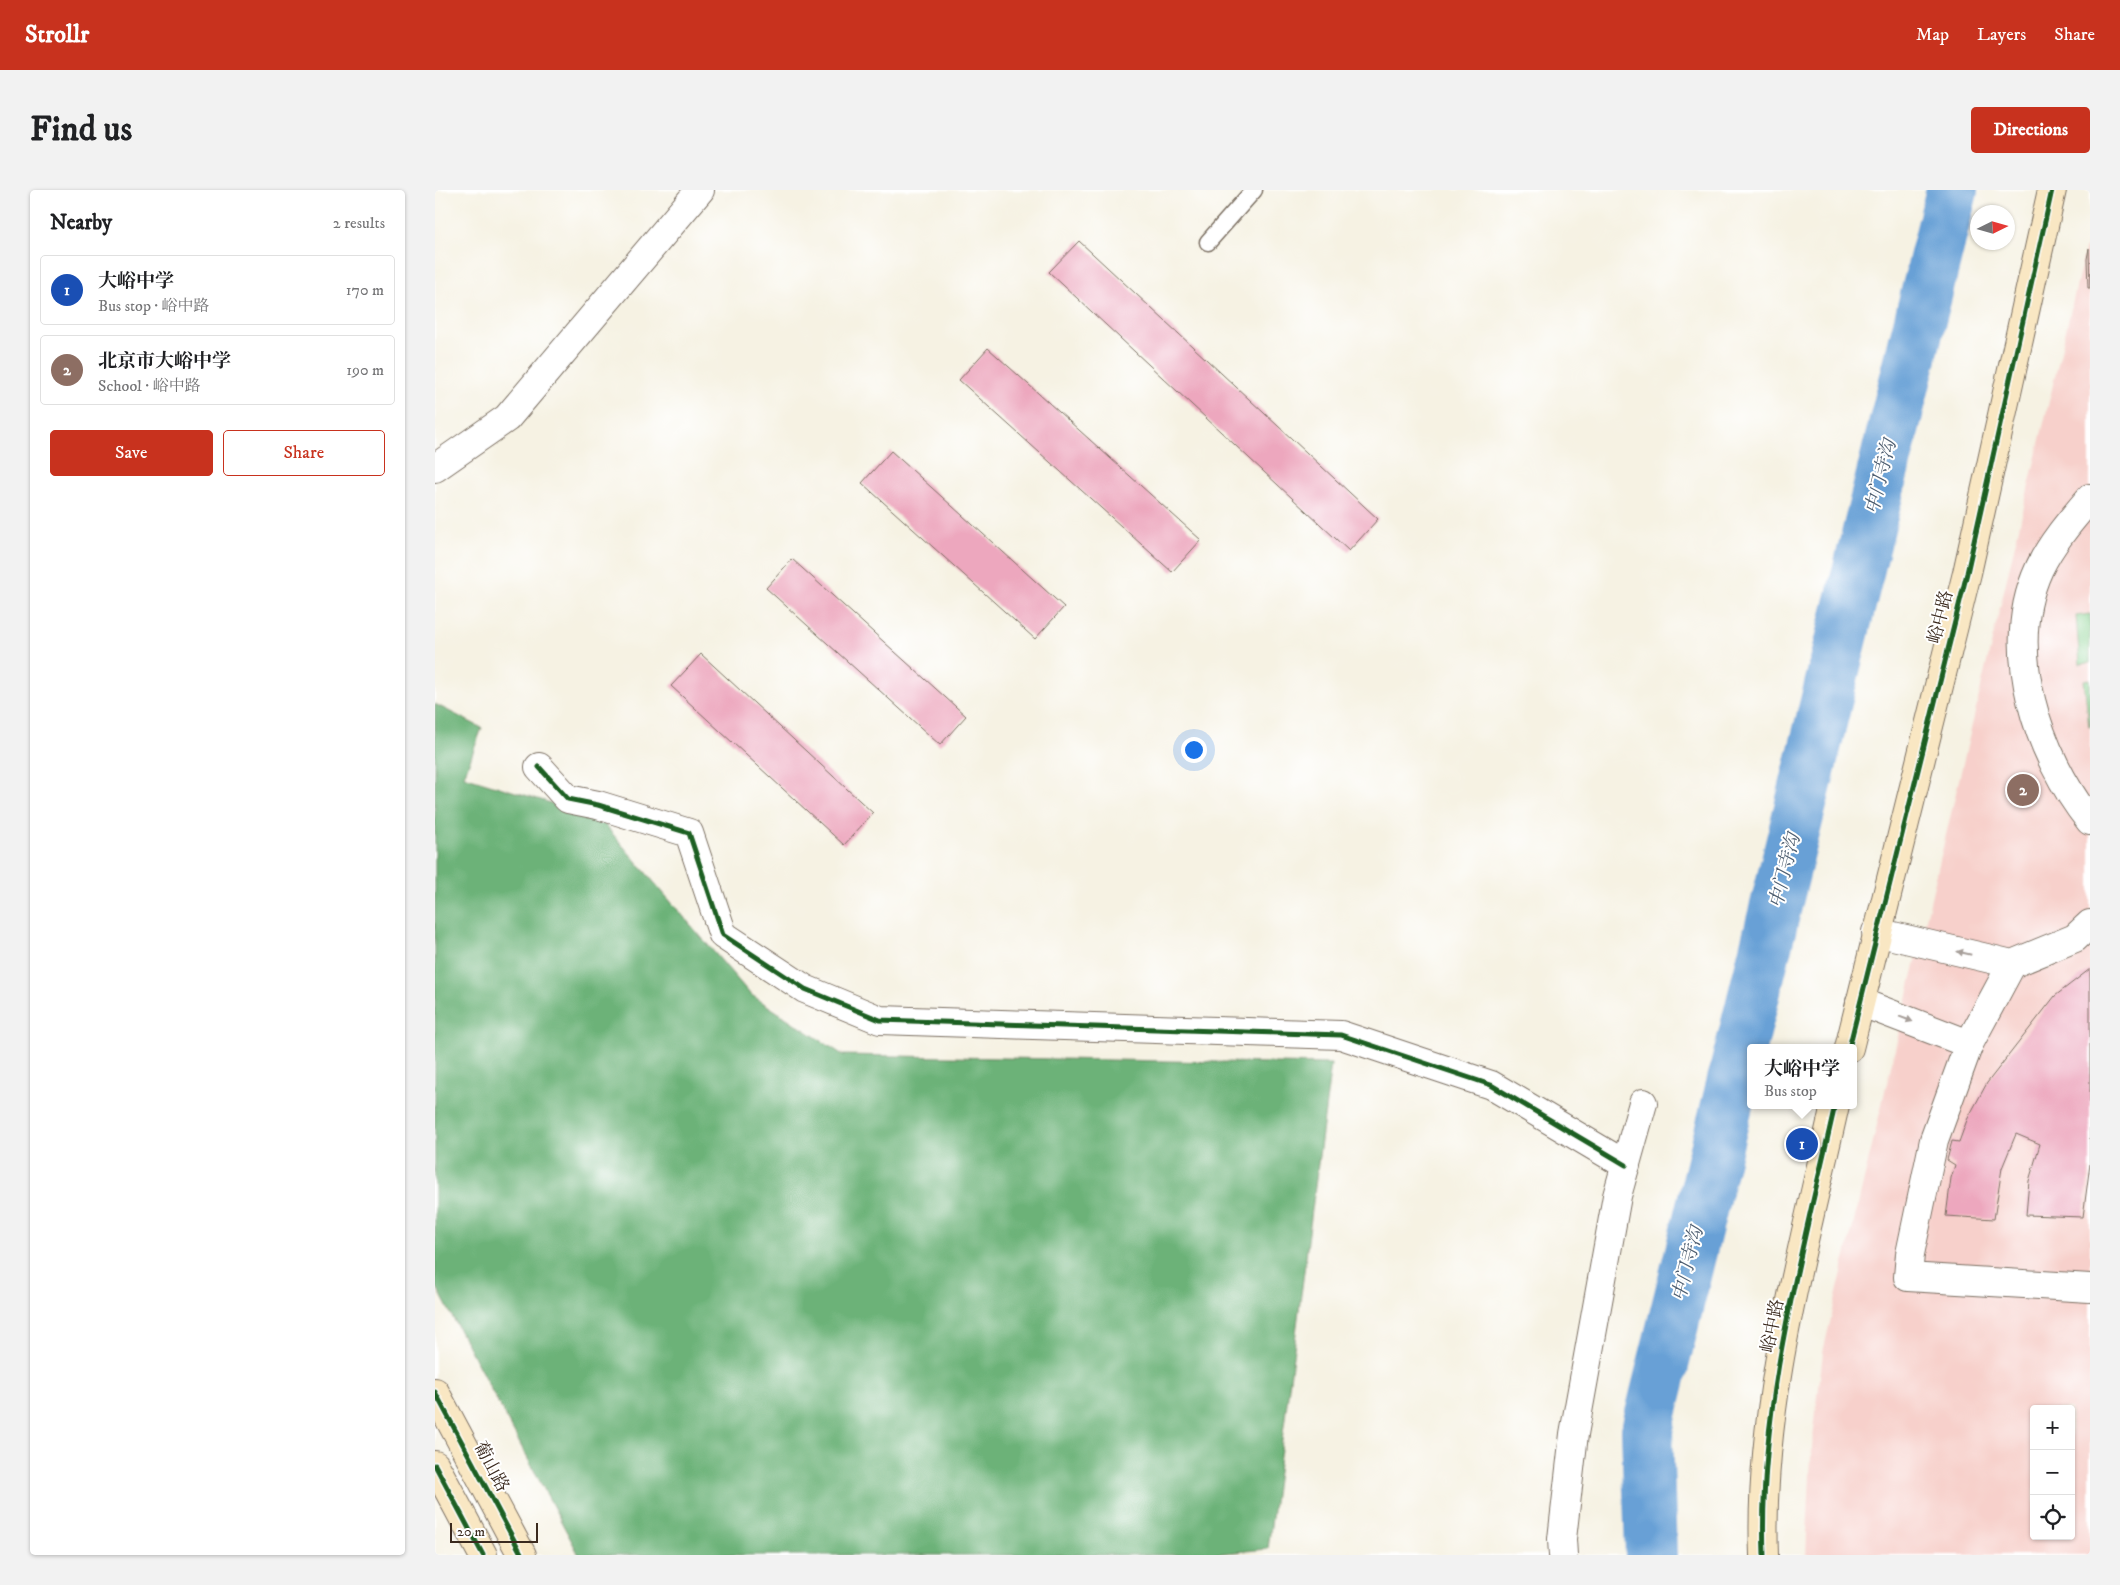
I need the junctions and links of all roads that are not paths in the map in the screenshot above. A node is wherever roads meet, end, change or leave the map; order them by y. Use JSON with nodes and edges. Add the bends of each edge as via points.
{"nodes":[{"id":1,"x":700,"y":190,"type":"edge"},
{"id":2,"x":1254,"y":190,"type":"edge"},
{"id":3,"x":2053,"y":190,"type":"edge"},
{"id":4,"x":1208,"y":242,"type":"dead end"},
{"id":5,"x":435,"y":468,"type":"edge"},
{"id":6,"x":2090,"y":498,"type":"edge"},
{"id":7,"x":539,"y":767,"type":"dead end"},
{"id":8,"x":2090,"y":821,"type":"edge"},
{"id":9,"x":2090,"y":924,"type":"edge"},
{"id":10,"x":1876,"y":932,"type":"junction"},
{"id":11,"x":2011,"y":964,"type":"junction"},
{"id":12,"x":1860,"y":1002,"type":"junction"},
{"id":13,"x":1850,"y":1044,"type":"edge"},
{"id":14,"x":1969,"y":1044,"type":"junction"},
{"id":15,"x":1643,"y":1103,"type":"dead end"},
{"id":16,"x":1834,"y":1109,"type":"edge"},
{"id":17,"x":1626,"y":1165,"type":"junction"},
{"id":18,"x":2090,"y":1288,"type":"edge"},
{"id":19,"x":435,"y":1392,"type":"edge"},
{"id":20,"x":435,"y":1465,"type":"edge"},
{"id":21,"x":483,"y":1555,"type":"edge"},
{"id":22,"x":522,"y":1555,"type":"edge"},
{"id":23,"x":1563,"y":1555,"type":"edge"},
{"id":24,"x":1764,"y":1555,"type":"edge"}],
"edges":[{"from":1,"to":5,"type":"street","via":[[507,418]]},
{"from":2,"to":4,"type":"lane"},
{"from":3,"to":10,"type":"main road","name":"峪中路","via":[[1967,573]]},
{"from":6,"to":8,"type":"street","via":[[2039,568],[2024,613],[2025,662],[2030,695],[2049,757]]},
{"from":7,"to":17,"type":"street","via":[[568,799],[689,833],[723,935],[805,988],[880,1020],[1341,1035],[1491,1085]]},
{"from":9,"to":11,"type":"street","via":[[2075,938]]},
{"from":11,"to":10,"type":"street","one_way":true},
{"from":10,"to":12,"type":"main road","name":"峪中路"},
{"from":11,"to":14,"type":"street"},
{"from":12,"to":13,"type":"main road","name":"峪中路"},
{"from":12,"to":14,"type":"street","one_way":true},
{"from":14,"to":18,"type":"street","via":[[1934,1140],[1909,1254],[1908,1277]]},
{"from":15,"to":17,"type":"street"},
{"from":16,"to":24,"type":"main road","name":"峪中路","via":[[1775,1386],[1767,1470]]},
{"from":17,"to":23,"type":"street","via":[[1617,1196],[1574,1434]]},
{"from":19,"to":22,"type":"main road","name":"葡山路"},
{"from":20,"to":21,"type":"main road"}]}
